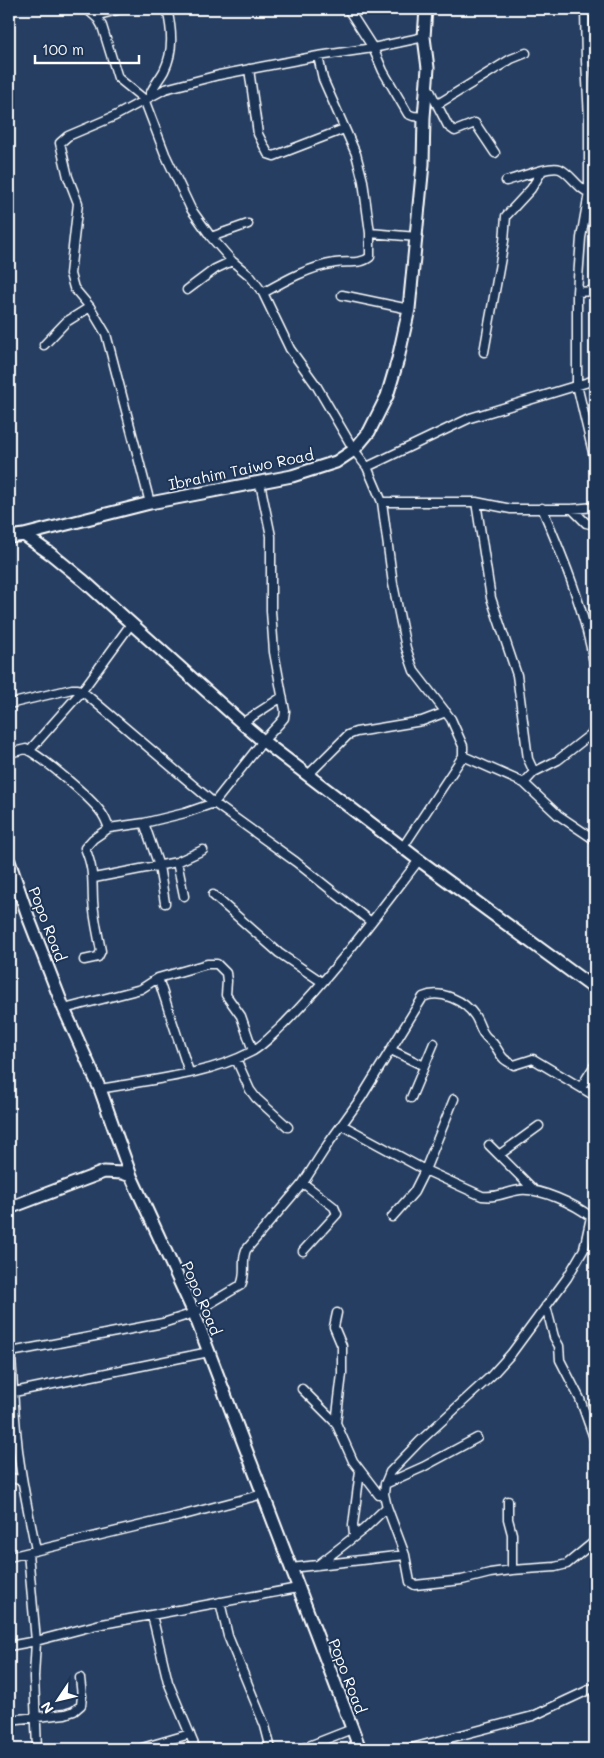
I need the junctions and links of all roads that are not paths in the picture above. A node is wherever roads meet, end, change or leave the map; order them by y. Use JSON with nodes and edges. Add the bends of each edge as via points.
{"nodes":[{"id":1,"x":87,"y":9,"type":"edge"},
{"id":2,"x":121,"y":9,"type":"edge"},
{"id":3,"x":167,"y":9,"type":"edge"},
{"id":4,"x":348,"y":9,"type":"edge"},
{"id":5,"x":426,"y":9,"type":"edge"},
{"id":6,"x":585,"y":9,"type":"edge"},
{"id":7,"x":95,"y":16,"type":"junction"},
{"id":8,"x":424,"y":36,"type":"junction"},
{"id":9,"x":373,"y":48,"type":"junction"},
{"id":10,"x":526,"y":53,"type":"dead end"},
{"id":11,"x":318,"y":56,"type":"junction"},
{"id":12,"x":249,"y":69,"type":"junction"},
{"id":13,"x":427,"y":85,"type":"junction"},
{"id":14,"x":147,"y":97,"type":"junction"},
{"id":15,"x":438,"y":104,"type":"junction"},
{"id":16,"x":424,"y":117,"type":"junction"},
{"id":17,"x":344,"y":129,"type":"junction"},
{"id":18,"x":495,"y":153,"type":"dead end"},
{"id":19,"x":542,"y":171,"type":"junction"},
{"id":20,"x":506,"y":182,"type":"dead end"},
{"id":21,"x":592,"y":194,"type":"edge"},
{"id":22,"x":248,"y":224,"type":"dead end"},
{"id":23,"x":370,"y":233,"type":"junction"},
{"id":24,"x":211,"y":237,"type":"junction"},
{"id":25,"x":417,"y":238,"type":"junction"},
{"id":26,"x":232,"y":261,"type":"junction"},
{"id":27,"x":187,"y":290,"type":"dead end"},
{"id":28,"x":595,"y":291,"type":"edge"},
{"id":29,"x":577,"y":292,"type":"junction"},
{"id":30,"x":263,"y":293,"type":"junction"},
{"id":31,"x":342,"y":294,"type":"dead end"},
{"id":32,"x":90,"y":307,"type":"junction"},
{"id":33,"x":409,"y":309,"type":"junction"},
{"id":34,"x":44,"y":345,"type":"dead end"},
{"id":35,"x":484,"y":352,"type":"dead end"},
{"id":36,"x":595,"y":380,"type":"edge"},
{"id":37,"x":577,"y":385,"type":"junction"},
{"id":38,"x":354,"y":450,"type":"junction"},
{"id":39,"x":595,"y":462,"type":"edge"},
{"id":40,"x":367,"y":467,"type":"junction"},
{"id":41,"x":260,"y":483,"type":"junction"},
{"id":42,"x":382,"y":502,"type":"junction"},
{"id":43,"x":476,"y":502,"type":"junction"},
{"id":44,"x":150,"y":503,"type":"junction"},
{"id":45,"x":595,"y":507,"type":"edge"},
{"id":46,"x":542,"y":508,"type":"junction"},
{"id":47,"x":572,"y":509,"type":"junction"},
{"id":48,"x":595,"y":525,"type":"edge"},
{"id":49,"x":24,"y":535,"type":"junction"},
{"id":50,"x":9,"y":537,"type":"edge"},
{"id":51,"x":132,"y":624,"type":"junction"},
{"id":52,"x":595,"y":668,"type":"edge"},
{"id":53,"x":82,"y":691,"type":"junction"},
{"id":54,"x":282,"y":698,"type":"junction"},
{"id":55,"x":9,"y":704,"type":"edge"},
{"id":56,"x":446,"y":712,"type":"junction"},
{"id":57,"x":242,"y":723,"type":"junction"},
{"id":58,"x":593,"y":736,"type":"edge"},
{"id":59,"x":263,"y":740,"type":"junction"},
{"id":60,"x":29,"y":751,"type":"junction"},
{"id":61,"x":9,"y":753,"type":"edge"},
{"id":62,"x":463,"y":756,"type":"junction"},
{"id":63,"x":534,"y":772,"type":"junction"},
{"id":64,"x":308,"y":775,"type":"junction"},
{"id":65,"x":524,"y":783,"type":"junction"},
{"id":66,"x":214,"y":802,"type":"junction"},
{"id":67,"x":144,"y":823,"type":"junction"},
{"id":68,"x":109,"y":828,"type":"junction"},
{"id":69,"x":595,"y":840,"type":"edge"},
{"id":70,"x":403,"y":847,"type":"junction"},
{"id":71,"x":203,"y":850,"type":"dead end"},
{"id":72,"x":418,"y":860,"type":"junction"},
{"id":73,"x":9,"y":861,"type":"edge"},
{"id":74,"x":177,"y":862,"type":"junction"},
{"id":75,"x":158,"y":866,"type":"junction"},
{"id":76,"x":94,"y":878,"type":"junction"},
{"id":77,"x":213,"y":895,"type":"dead end"},
{"id":78,"x":184,"y":896,"type":"dead end"},
{"id":79,"x":165,"y":903,"type":"dead end"},
{"id":80,"x":371,"y":922,"type":"junction"},
{"id":81,"x":84,"y":960,"type":"dead end"},
{"id":82,"x":158,"y":978,"type":"junction"},
{"id":83,"x":322,"y":982,"type":"junction"},
{"id":84,"x":595,"y":989,"type":"edge"},
{"id":85,"x":64,"y":1009,"type":"junction"},
{"id":86,"x":434,"y":1043,"type":"dead end"},
{"id":87,"x":391,"y":1050,"type":"junction"},
{"id":88,"x":253,"y":1051,"type":"junction"},
{"id":89,"x":236,"y":1059,"type":"junction"},
{"id":90,"x":595,"y":1065,"type":"edge"},
{"id":91,"x":424,"y":1066,"type":"junction"},
{"id":92,"x":189,"y":1072,"type":"junction"},
{"id":93,"x":582,"y":1088,"type":"junction"},
{"id":94,"x":100,"y":1089,"type":"junction"},
{"id":95,"x":595,"y":1096,"type":"edge"},
{"id":96,"x":411,"y":1098,"type":"dead end"},
{"id":97,"x":454,"y":1099,"type":"dead end"},
{"id":98,"x":342,"y":1125,"type":"junction"},
{"id":99,"x":539,"y":1126,"type":"dead end"},
{"id":100,"x":288,"y":1127,"type":"dead end"},
{"id":101,"x":489,"y":1144,"type":"dead end"},
{"id":102,"x":120,"y":1146,"type":"junction"},
{"id":103,"x":499,"y":1154,"type":"junction"},
{"id":104,"x":425,"y":1170,"type":"junction"},
{"id":105,"x":104,"y":1172,"type":"junction"},
{"id":106,"x":131,"y":1176,"type":"junction"},
{"id":107,"x":303,"y":1183,"type":"junction"},
{"id":108,"x":533,"y":1189,"type":"junction"},
{"id":109,"x":9,"y":1208,"type":"edge"},
{"id":110,"x":595,"y":1208,"type":"edge"},
{"id":111,"x":392,"y":1218,"type":"dead end"},
{"id":112,"x":593,"y":1219,"type":"edge"},
{"id":113,"x":303,"y":1251,"type":"dead end"},
{"id":114,"x":546,"y":1306,"type":"junction"},
{"id":115,"x":194,"y":1313,"type":"junction"},
{"id":116,"x":337,"y":1313,"type":"dead end"},
{"id":117,"x":9,"y":1336,"type":"edge"},
{"id":118,"x":10,"y":1352,"type":"junction"},
{"id":119,"x":209,"y":1352,"type":"junction"},
{"id":120,"x":12,"y":1390,"type":"edge"},
{"id":121,"x":302,"y":1390,"type":"dead end"},
{"id":122,"x":336,"y":1423,"type":"junction"},
{"id":123,"x":477,"y":1438,"type":"dead end"},
{"id":124,"x":595,"y":1441,"type":"edge"},
{"id":125,"x":360,"y":1471,"type":"junction"},
{"id":126,"x":9,"y":1477,"type":"edge"},
{"id":127,"x":22,"y":1481,"type":"junction"},
{"id":128,"x":385,"y":1484,"type":"junction"},
{"id":129,"x":263,"y":1494,"type":"junction"},
{"id":130,"x":384,"y":1494,"type":"junction"},
{"id":131,"x":508,"y":1501,"type":"dead end"},
{"id":132,"x":387,"y":1506,"type":"junction"},
{"id":133,"x":354,"y":1535,"type":"junction"},
{"id":134,"x":595,"y":1541,"type":"edge"},
{"id":135,"x":32,"y":1551,"type":"junction"},
{"id":136,"x":405,"y":1554,"type":"junction"},
{"id":137,"x":9,"y":1557,"type":"edge"},
{"id":138,"x":318,"y":1565,"type":"junction"},
{"id":139,"x":290,"y":1568,"type":"junction"},
{"id":140,"x":512,"y":1570,"type":"junction"},
{"id":141,"x":298,"y":1588,"type":"junction"},
{"id":142,"x":220,"y":1602,"type":"junction"},
{"id":143,"x":152,"y":1615,"type":"junction"},
{"id":144,"x":36,"y":1641,"type":"junction"},
{"id":145,"x":9,"y":1646,"type":"edge"},
{"id":146,"x":80,"y":1678,"type":"dead end"},
{"id":147,"x":595,"y":1687,"type":"edge"},
{"id":148,"x":36,"y":1717,"type":"junction"},
{"id":149,"x":9,"y":1720,"type":"edge"},
{"id":150,"x":352,"y":1728,"type":"junction"},
{"id":151,"x":190,"y":1734,"type":"junction"},
{"id":152,"x":142,"y":1748,"type":"dead end"},
{"id":153,"x":37,"y":1749,"type":"edge"},
{"id":154,"x":196,"y":1749,"type":"edge"},
{"id":155,"x":271,"y":1749,"type":"edge"},
{"id":156,"x":302,"y":1749,"type":"edge"},
{"id":157,"x":360,"y":1749,"type":"edge"},
{"id":158,"x":408,"y":1749,"type":"edge"}],
"edges":[{"from":1,"to":7,"type":"street"},
{"from":2,"to":7,"type":"street"},
{"from":3,"to":14,"type":"street","via":[[171,30],[170,59]]},
{"from":4,"to":9,"type":"street"},
{"from":5,"to":8,"type":"main road","name":"Ibrahim Taiwo Road"},
{"from":6,"to":21,"type":"street"},
{"from":7,"to":14,"type":"street","via":[[102,26],[118,78]]},
{"from":8,"to":9,"type":"street"},
{"from":8,"to":13,"type":"main road","name":"Ibrahim Taiwo Road"},
{"from":9,"to":11,"type":"street"},
{"from":9,"to":16,"type":"street","via":[[408,114]]},
{"from":10,"to":15,"type":"street"},
{"from":11,"to":12,"type":"street"},
{"from":11,"to":17,"type":"street","via":[[323,79]]},
{"from":12,"to":14,"type":"street","via":[[193,81]]},
{"from":12,"to":17,"type":"street","via":[[258,134],[268,154],[274,156]]},
{"from":13,"to":15,"type":"street"},
{"from":13,"to":16,"type":"main road","name":"Ibrahim Taiwo Road"},
{"from":14,"to":24,"type":"street","via":[[165,154],[191,209]]},
{"from":14,"to":32,"type":"street","via":[[60,143],[78,203],[70,274],[74,288]]},
{"from":15,"to":18,"type":"street","via":[[453,131],[475,123]]},
{"from":16,"to":25,"type":"main road","name":"Ibrahim Taiwo Road"},
{"from":17,"to":23,"type":"street","via":[[356,154],[363,181]]},
{"from":19,"to":20,"type":"street"},
{"from":19,"to":21,"type":"street","via":[[560,169]]},
{"from":19,"to":35,"type":"street","via":[[506,216]]},
{"from":21,"to":29,"type":"street","via":[[581,238]]},
{"from":22,"to":24,"type":"street"},
{"from":23,"to":25,"type":"street"},
{"from":23,"to":30,"type":"street","via":[[370,258],[366,261],[316,268],[293,276]]},
{"from":24,"to":26,"type":"street"},
{"from":25,"to":33,"type":"main road","name":"Ibrahim Taiwo Road"},
{"from":26,"to":27,"type":"street"},
{"from":26,"to":30,"type":"street"},
{"from":28,"to":29,"type":"street"},
{"from":29,"to":37,"type":"street"},
{"from":30,"to":38,"type":"street","via":[[290,350],[316,385]]},
{"from":31,"to":33,"type":"street"},
{"from":32,"to":34,"type":"street","via":[[66,322]]},
{"from":32,"to":44,"type":"street","via":[[106,334]]},
{"from":33,"to":38,"type":"main road","name":"Ibrahim Taiwo Road","via":[[387,396],[369,432]]},
{"from":36,"to":37,"type":"street"},
{"from":37,"to":39,"type":"street"},
{"from":37,"to":40,"type":"street","via":[[470,418]]},
{"from":38,"to":40,"type":"street"},
{"from":38,"to":41,"type":"main road","name":"Ibrahim Taiwo Road","via":[[322,467]]},
{"from":40,"to":42,"type":"street"},
{"from":41,"to":44,"type":"main road","name":"Ibrahim Taiwo Road"},
{"from":41,"to":54,"type":"street","via":[[271,536],[271,611]]},
{"from":42,"to":43,"type":"street"},
{"from":42,"to":56,"type":"street","via":[[406,648],[414,671]]},
{"from":43,"to":46,"type":"street","via":[[511,509]]},
{"from":43,"to":63,"type":"street","via":[[491,598],[517,676],[528,758]]},
{"from":44,"to":49,"type":"main road","name":"Ibrahim Taiwo Road"},
{"from":45,"to":47,"type":"street"},
{"from":46,"to":47,"type":"street"},
{"from":46,"to":52,"type":"street","via":[[566,565]]},
{"from":47,"to":48,"type":"street","via":[[586,523]]},
{"from":49,"to":50,"type":"main road","name":"Ibrahim Taiwo Road"},
{"from":49,"to":51,"type":"main road"},
{"from":51,"to":53,"type":"street"},
{"from":51,"to":57,"type":"main road"},
{"from":53,"to":55,"type":"street","via":[[72,689]]},
{"from":53,"to":60,"type":"street"},
{"from":53,"to":66,"type":"street"},
{"from":54,"to":57,"type":"street"},
{"from":54,"to":59,"type":"street","via":[[284,718]]},
{"from":56,"to":62,"type":"street","via":[[458,732]]},
{"from":56,"to":64,"type":"street","via":[[422,721],[356,732]]},
{"from":57,"to":59,"type":"main road"},
{"from":58,"to":63,"type":"street"},
{"from":59,"to":64,"type":"main road"},
{"from":59,"to":66,"type":"street"},
{"from":60,"to":61,"type":"street","via":[[21,749]]},
{"from":60,"to":68,"type":"street","via":[[42,758],[91,802],[104,816]]},
{"from":62,"to":65,"type":"street"},
{"from":62,"to":70,"type":"street"},
{"from":63,"to":65,"type":"street"},
{"from":64,"to":70,"type":"main road"},
{"from":65,"to":69,"type":"street","via":[[558,815]]},
{"from":66,"to":67,"type":"street","via":[[185,814]]},
{"from":66,"to":80,"type":"street"},
{"from":67,"to":68,"type":"street"},
{"from":67,"to":75,"type":"street"},
{"from":68,"to":76,"type":"street","via":[[93,838],[85,848]]},
{"from":70,"to":72,"type":"main road"},
{"from":71,"to":74,"type":"street"},
{"from":72,"to":80,"type":"street"},
{"from":72,"to":84,"type":"main road"},
{"from":73,"to":85,"type":"main road","name":"Popo Road"},
{"from":74,"to":75,"type":"street"},
{"from":74,"to":78,"type":"street"},
{"from":75,"to":76,"type":"street"},
{"from":75,"to":79,"type":"street"},
{"from":76,"to":81,"type":"street","via":[[94,911],[101,951],[100,956]]},
{"from":77,"to":83,"type":"street","via":[[280,953]]},
{"from":80,"to":83,"type":"street"},
{"from":82,"to":85,"type":"street","via":[[141,989]]},
{"from":82,"to":88,"type":"street","via":[[217,964],[226,973],[226,995],[241,1016]]},
{"from":82,"to":92,"type":"street"},
{"from":83,"to":88,"type":"street","via":[[270,1039]]},
{"from":85,"to":94,"type":"main road","name":"Popo Road"},
{"from":86,"to":91,"type":"street"},
{"from":87,"to":91,"type":"street"},
{"from":87,"to":93,"type":"street","via":[[424,997],[437,993],[456,1000],[476,1016],[483,1034],[495,1046],[500,1057],[514,1065],[533,1059]]},
{"from":87,"to":98,"type":"street"},
{"from":88,"to":89,"type":"street"},
{"from":89,"to":92,"type":"street"},
{"from":89,"to":100,"type":"street","via":[[256,1098]]},
{"from":90,"to":93,"type":"street"},
{"from":91,"to":96,"type":"street"},
{"from":92,"to":94,"type":"street"},
{"from":93,"to":95,"type":"street"},
{"from":94,"to":102,"type":"main road","name":"Popo Road"},
{"from":97,"to":104,"type":"street"},
{"from":98,"to":104,"type":"street"},
{"from":98,"to":107,"type":"street"},
{"from":99,"to":103,"type":"street"},
{"from":101,"to":103,"type":"street"},
{"from":102,"to":105,"type":"main road","via":[[117,1159]]},
{"from":102,"to":106,"type":"main road","name":"Popo Road"},
{"from":103,"to":108,"type":"street"},
{"from":104,"to":108,"type":"street","via":[[482,1196]]},
{"from":104,"to":111,"type":"street","via":[[414,1192]]},
{"from":105,"to":106,"type":"main road"},
{"from":105,"to":109,"type":"main road"},
{"from":106,"to":115,"type":"main road","name":"Popo Road"},
{"from":107,"to":113,"type":"street","via":[[334,1206],[337,1214]]},
{"from":107,"to":115,"type":"street","via":[[246,1250],[242,1258],[242,1285]]},
{"from":108,"to":112,"type":"street","via":[[580,1208]]},
{"from":110,"to":112,"type":"street"},
{"from":112,"to":114,"type":"street","via":[[584,1248]]},
{"from":114,"to":124,"type":"street","via":[[559,1346],[560,1360],[580,1398]]},
{"from":114,"to":128,"type":"street","via":[[511,1354],[390,1472]]},
{"from":115,"to":118,"type":"street","via":[[163,1323]]},
{"from":115,"to":119,"type":"main road","name":"Popo Road"},
{"from":116,"to":122,"type":"street","via":[[334,1327],[342,1346],[342,1374]]},
{"from":117,"to":118,"type":"street"},
{"from":118,"to":120,"type":"street"},
{"from":119,"to":120,"type":"street"},
{"from":119,"to":129,"type":"main road","name":"Popo Road"},
{"from":120,"to":127,"type":"street"},
{"from":121,"to":122,"type":"street"},
{"from":122,"to":125,"type":"street"},
{"from":123,"to":128,"type":"street"},
{"from":125,"to":130,"type":"street","via":[[379,1495]]},
{"from":125,"to":133,"type":"street"},
{"from":126,"to":127,"type":"street"},
{"from":127,"to":135,"type":"street"},
{"from":128,"to":130,"type":"street"},
{"from":129,"to":135,"type":"street"},
{"from":129,"to":139,"type":"main road","name":"Popo Road"},
{"from":130,"to":132,"type":"street"},
{"from":131,"to":140,"type":"street"},
{"from":132,"to":133,"type":"street"},
{"from":132,"to":136,"type":"street"},
{"from":133,"to":138,"type":"street"},
{"from":134,"to":140,"type":"street","via":[[567,1564]]},
{"from":135,"to":137,"type":"street"},
{"from":135,"to":144,"type":"street"},
{"from":136,"to":138,"type":"street"},
{"from":136,"to":140,"type":"street","via":[[410,1582],[415,1585]]},
{"from":138,"to":139,"type":"street"},
{"from":139,"to":141,"type":"main road","name":"Popo Road"},
{"from":141,"to":142,"type":"street"},
{"from":141,"to":150,"type":"main road","name":"Popo Road"},
{"from":142,"to":143,"type":"street"},
{"from":142,"to":155,"type":"street","via":[[228,1636],[265,1726]]},
{"from":143,"to":144,"type":"street"},
{"from":143,"to":151,"type":"street","via":[[168,1682]]},
{"from":144,"to":145,"type":"street"},
{"from":144,"to":148,"type":"street"},
{"from":146,"to":148,"type":"street","via":[[81,1705],[66,1714]]},
{"from":147,"to":158,"type":"street","via":[[533,1716]]},
{"from":148,"to":149,"type":"street"},
{"from":148,"to":153,"type":"street"},
{"from":150,"to":156,"type":"street"},
{"from":150,"to":157,"type":"main road","name":"Popo Road"},
{"from":151,"to":152,"type":"street"},
{"from":151,"to":154,"type":"street"}]}
